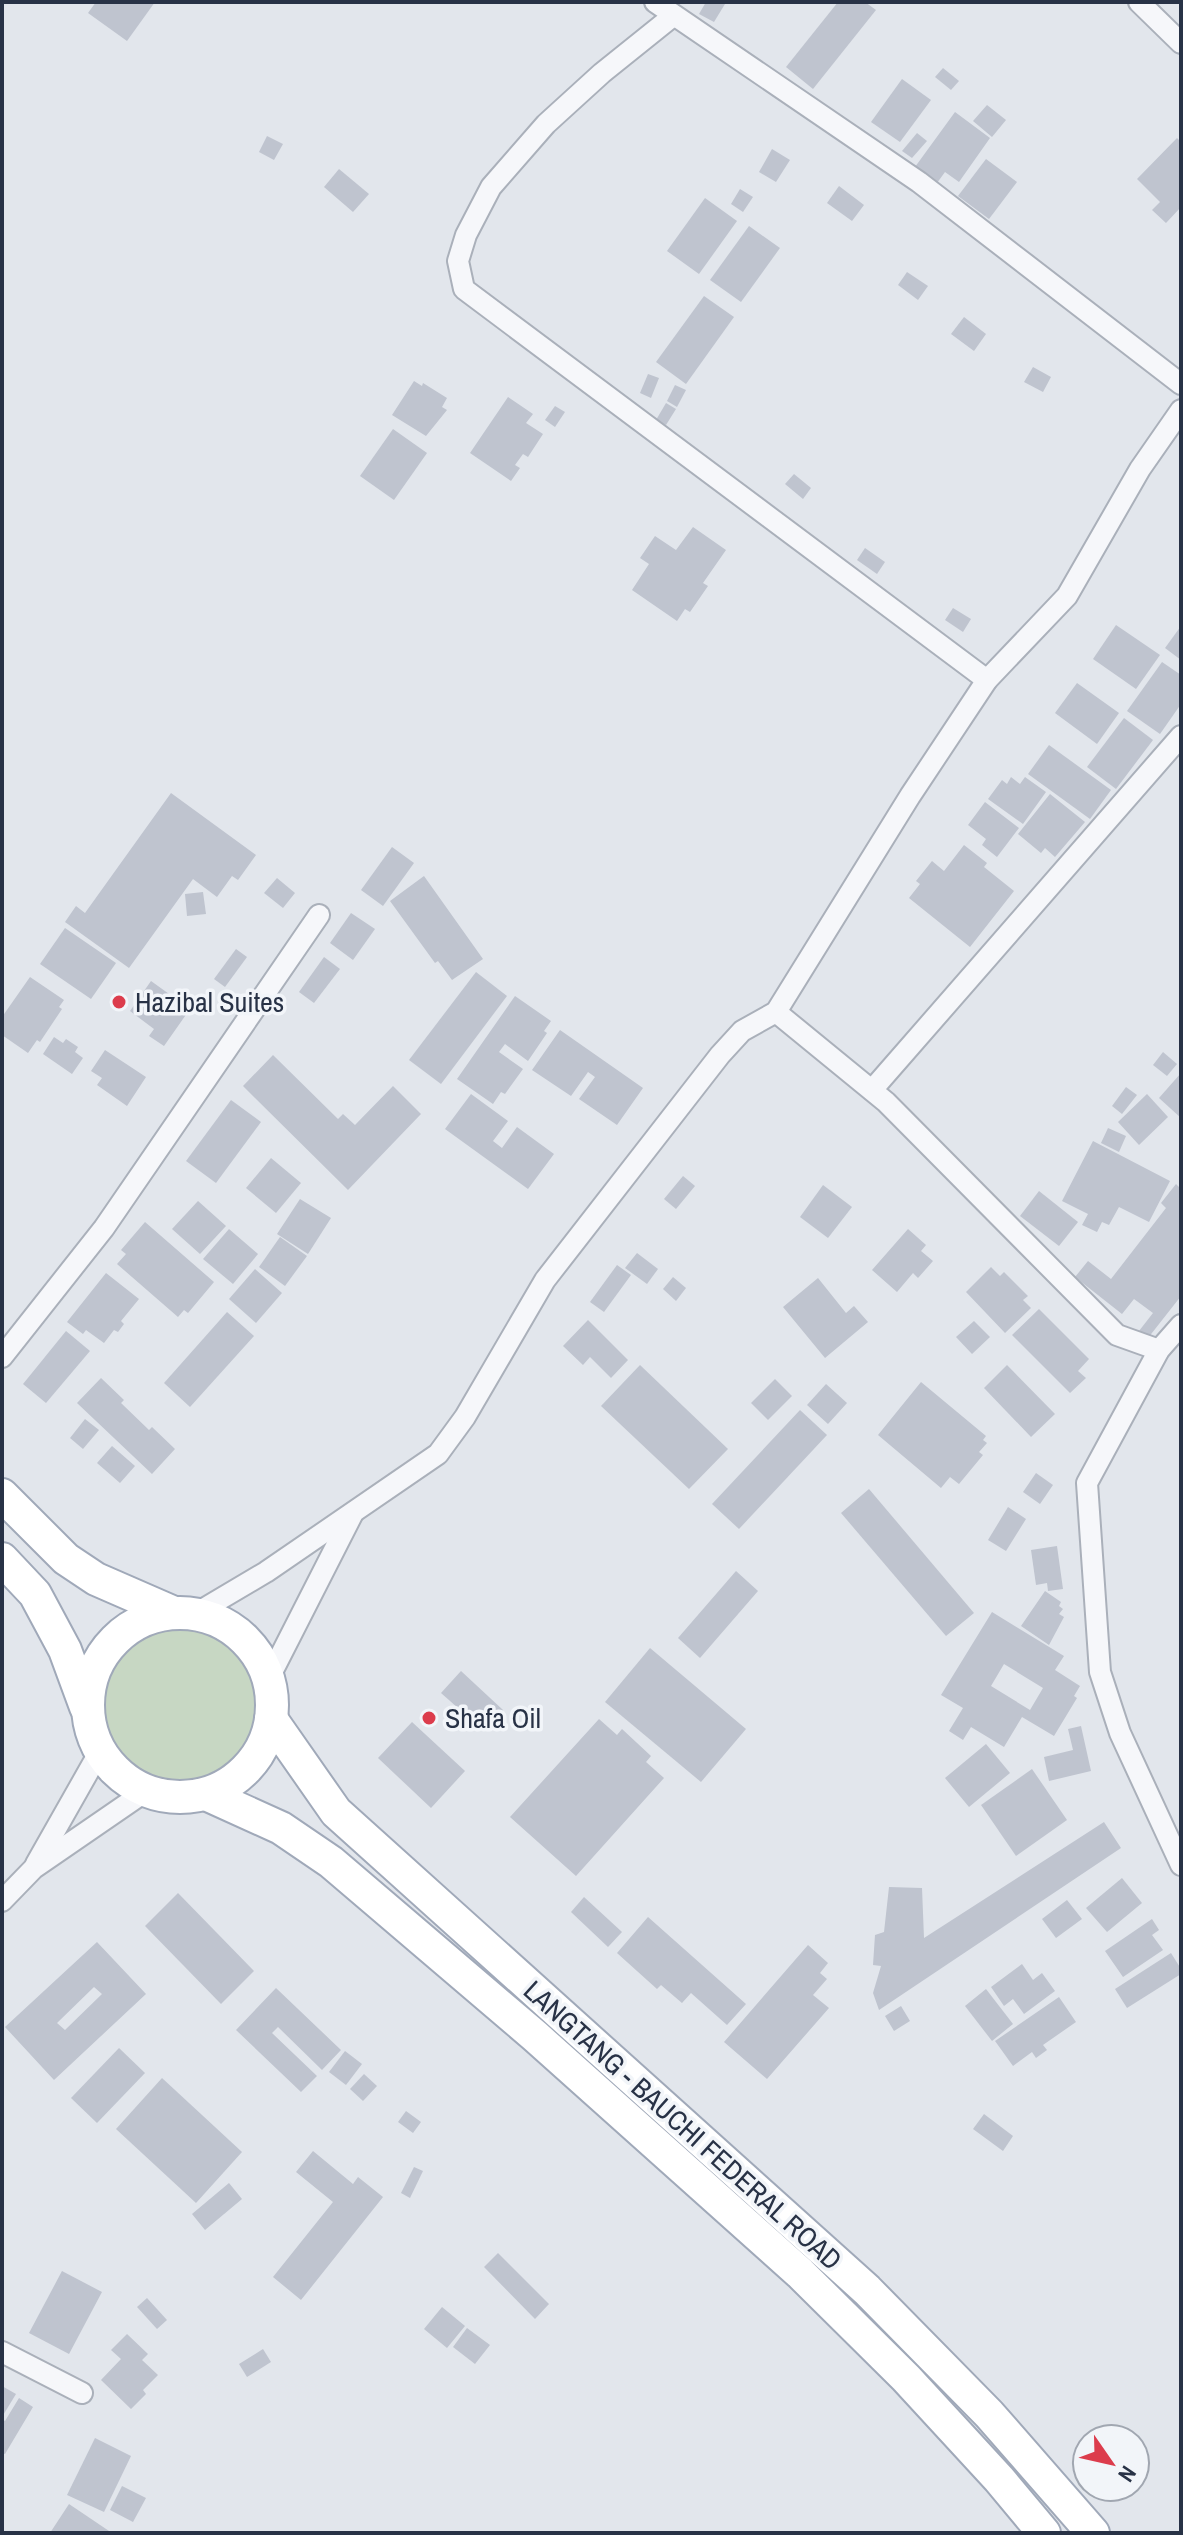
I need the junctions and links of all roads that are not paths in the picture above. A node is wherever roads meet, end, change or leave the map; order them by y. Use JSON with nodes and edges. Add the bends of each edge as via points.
{"nodes":[{"id":1,"x":655,"y":2,"type":"edge"},
{"id":2,"x":1139,"y":2,"type":"edge"},
{"id":3,"x":673,"y":16,"type":"junction"},
{"id":4,"x":1181,"y":43,"type":"edge"},
{"id":5,"x":1181,"y":384,"type":"edge"},
{"id":6,"x":1181,"y":410,"type":"edge"},
{"id":7,"x":987,"y":680,"type":"junction"},
{"id":8,"x":1181,"y":736,"type":"edge"},
{"id":9,"x":319,"y":915,"type":"dead end"},
{"id":10,"x":776,"y":1012,"type":"junction"},
{"id":11,"x":872,"y":1090,"type":"junction"},
{"id":12,"x":1181,"y":1325,"type":"edge"},
{"id":13,"x":1159,"y":1350,"type":"junction"},
{"id":14,"x":2,"y":1357,"type":"edge"},
{"id":15,"x":2,"y":1495,"type":"edge"},
{"id":16,"x":354,"y":1512,"type":"junction"},
{"id":17,"x":2,"y":1559,"type":"edge"},
{"id":18,"x":184,"y":1614,"type":"junction"},
{"id":19,"x":269,"y":1678,"type":"junction"},
{"id":20,"x":88,"y":1712,"type":"junction"},
{"id":21,"x":271,"y":1719,"type":"junction"},
{"id":22,"x":100,"y":1751,"type":"junction"},
{"id":23,"x":146,"y":1791,"type":"junction"},
{"id":24,"x":206,"y":1794,"type":"junction"},
{"id":25,"x":1181,"y":1865,"type":"edge"},
{"id":26,"x":34,"y":1868,"type":"junction"},
{"id":27,"x":2,"y":1901,"type":"edge"},
{"id":28,"x":2,"y":2352,"type":"edge"},
{"id":29,"x":82,"y":2393,"type":"dead end"},
{"id":30,"x":1044,"y":2533,"type":"edge"},
{"id":31,"x":1093,"y":2533,"type":"edge"}],
"edges":[{"from":1,"to":3,"type":"street"},
{"from":2,"to":4,"type":"street"},
{"from":3,"to":5,"type":"street","via":[[919,182]]},
{"from":3,"to":7,"type":"street","via":[[546,124],[491,187],[458,261],[464,289]]},
{"from":6,"to":7,"type":"street","via":[[1140,469],[1067,596]]},
{"from":7,"to":10,"type":"street"},
{"from":8,"to":11,"type":"street"},
{"from":9,"to":14,"type":"street","via":[[104,1228]]},
{"from":10,"to":11,"type":"street"},
{"from":10,"to":16,"type":"street","via":[[742,1031],[720,1055],[545,1280],[438,1454]]},
{"from":11,"to":13,"type":"street","via":[[1117,1335]]},
{"from":12,"to":13,"type":"street"},
{"from":13,"to":25,"type":"street","via":[[1087,1483],[1100,1672],[1120,1733]]},
{"from":15,"to":18,"type":"main road","via":[[66,1559],[96,1579]]},
{"from":16,"to":18,"type":"street","via":[[266,1572]]},
{"from":16,"to":19,"type":"street"},
{"from":17,"to":20,"type":"main road","via":[[35,1594],[65,1650]]},
{"from":18,"to":19,"type":"main road","via":[[215,1619],[241,1636]]},
{"from":18,"to":20,"type":"main road","via":[[154,1617],[118,1637],[95,1671]]},
{"from":19,"to":21,"type":"main road"},
{"from":20,"to":22,"type":"main road"},
{"from":21,"to":24,"type":"main road","via":[[256,1758],[226,1786]]},
{"from":21,"to":31,"type":"main road","name":"LANGTANG - BAUCHI FEDERAL ROAD","via":[[336,1812],[867,2290],[989,2414]]},
{"from":22,"to":23,"type":"main road","via":[[127,1782]]},
{"from":22,"to":26,"type":"street"},
{"from":23,"to":24,"type":"main road","via":[[166,1797]]},
{"from":23,"to":26,"type":"street"},
{"from":24,"to":30,"type":"main road","name":"LANGTANG - BAUCHI FEDERAL ROAD","via":[[281,1828],[331,1862],[547,2046],[800,2273],[917,2389]]},
{"from":26,"to":27,"type":"street"},
{"from":28,"to":29,"type":"street"}]}
